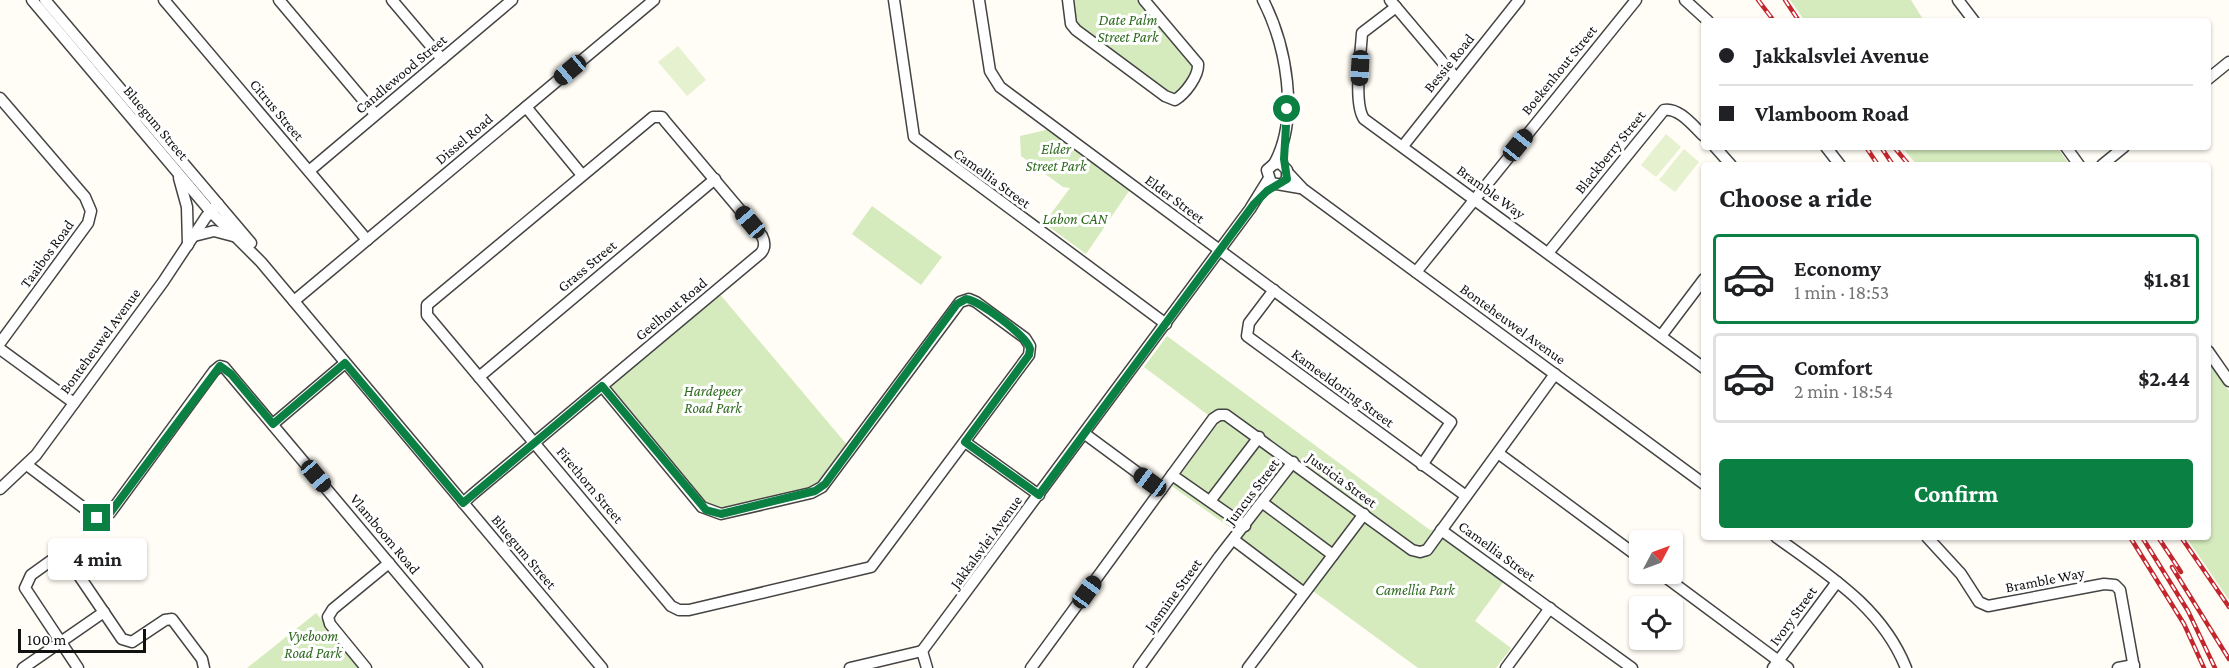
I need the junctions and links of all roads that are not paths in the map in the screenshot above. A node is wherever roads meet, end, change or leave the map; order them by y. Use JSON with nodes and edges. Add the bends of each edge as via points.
{"nodes":[{"id":1,"x":32,"y":0,"type":"edge"},
{"id":2,"x":45,"y":0,"type":"edge"},
{"id":3,"x":164,"y":0,"type":"edge"},
{"id":4,"x":279,"y":0,"type":"edge"},
{"id":5,"x":392,"y":0,"type":"edge"},
{"id":6,"x":654,"y":0,"type":"edge"},
{"id":7,"x":894,"y":0,"type":"edge"},
{"id":8,"x":979,"y":0,"type":"edge"},
{"id":9,"x":1068,"y":0,"type":"edge"},
{"id":10,"x":1144,"y":0,"type":"edge"},
{"id":11,"x":1263,"y":0,"type":"edge"},
{"id":12,"x":1519,"y":0,"type":"edge"},
{"id":13,"x":1636,"y":0,"type":"edge"},
{"id":14,"x":1685,"y":0,"type":"edge"},
{"id":15,"x":1958,"y":0,"type":"edge"},
{"id":16,"x":507,"y":2,"type":"edge"},
{"id":17,"x":1393,"y":3,"type":"edge"},
{"id":18,"x":1705,"y":18,"type":"edge"},
{"id":19,"x":1972,"y":18,"type":"edge"},
{"id":20,"x":442,"y":59,"type":"junction"},
{"id":21,"x":2229,"y":62,"type":"edge"},
{"id":22,"x":2211,"y":77,"type":"edge"},
{"id":23,"x":1456,"y":78,"type":"junction"},
{"id":24,"x":0,"y":98,"type":"edge"},
{"id":25,"x":526,"y":107,"type":"junction"},
{"id":26,"x":375,"y":114,"type":"junction"},
{"id":27,"x":658,"y":116,"type":"joint"},
{"id":28,"x":1285,"y":129,"type":"junction"},
{"id":29,"x":1701,"y":133,"type":"edge"},
{"id":30,"x":1403,"y":146,"type":"junction"},
{"id":31,"x":1828,"y":150,"type":"edge"},
{"id":32,"x":2120,"y":150,"type":"edge"},
{"id":33,"x":1838,"y":162,"type":"edge"},
{"id":34,"x":2106,"y":162,"type":"edge"},
{"id":35,"x":1274,"y":164,"type":"junction"},
{"id":36,"x":175,"y":169,"type":"junction"},
{"id":37,"x":309,"y":171,"type":"junction"},
{"id":38,"x":582,"y":174,"type":"junction"},
{"id":39,"x":1280,"y":178,"type":"junction"},
{"id":40,"x":715,"y":179,"type":"junction"},
{"id":41,"x":1475,"y":198,"type":"junction"},
{"id":42,"x":214,"y":208,"type":"junction"},
{"id":43,"x":236,"y":237,"type":"junction"},
{"id":44,"x":191,"y":240,"type":"junction"},
{"id":45,"x":367,"y":240,"type":"junction"},
{"id":46,"x":1220,"y":250,"type":"junction"},
{"id":47,"x":1548,"y":253,"type":"junction"},
{"id":48,"x":261,"y":262,"type":"junction"},
{"id":49,"x":1416,"y":272,"type":"junction"},
{"id":50,"x":1701,"y":283,"type":"edge"},
{"id":51,"x":1274,"y":290,"type":"junction"},
{"id":52,"x":294,"y":301,"type":"junction"},
{"id":53,"x":1166,"y":324,"type":"junction"},
{"id":54,"x":1661,"y":336,"type":"junction"},
{"id":55,"x":0,"y":343,"type":"edge"},
{"id":56,"x":0,"y":349,"type":"edge"},
{"id":57,"x":2211,"y":355,"type":"edge"},
{"id":58,"x":345,"y":363,"type":"junction"},
{"id":59,"x":1701,"y":366,"type":"edge"},
{"id":60,"x":1555,"y":374,"type":"junction"},
{"id":61,"x":479,"y":377,"type":"junction"},
{"id":62,"x":2229,"y":381,"type":"edge"},
{"id":63,"x":602,"y":386,"type":"junction"},
{"id":64,"x":74,"y":403,"type":"junction"},
{"id":65,"x":273,"y":424,"type":"junction"},
{"id":66,"x":1085,"y":434,"type":"junction"},
{"id":67,"x":1259,"y":437,"type":"junction"},
{"id":68,"x":965,"y":442,"type":"junction"},
{"id":69,"x":535,"y":443,"type":"junction"},
{"id":70,"x":1498,"y":453,"type":"junction"},
{"id":71,"x":1293,"y":462,"type":"junction"},
{"id":72,"x":27,"y":465,"type":"junction"},
{"id":73,"x":1422,"y":465,"type":"junction"},
{"id":74,"x":1172,"y":475,"type":"junction"},
{"id":75,"x":1701,"y":482,"type":"edge"},
{"id":76,"x":0,"y":489,"type":"edge"},
{"id":77,"x":1161,"y":490,"type":"junction"},
{"id":78,"x":1039,"y":495,"type":"junction"},
{"id":79,"x":1466,"y":496,"type":"junction"},
{"id":80,"x":1210,"y":501,"type":"junction"},
{"id":81,"x":463,"y":503,"type":"junction"},
{"id":82,"x":1263,"y":503,"type":"junction"},
{"id":83,"x":1364,"y":514,"type":"junction"},
{"id":84,"x":1245,"y":526,"type":"junction"},
{"id":85,"x":1442,"y":530,"type":"junction"},
{"id":86,"x":1234,"y":540,"type":"junction"},
{"id":87,"x":1780,"y":540,"type":"edge"},
{"id":88,"x":1930,"y":540,"type":"edge"},
{"id":89,"x":1629,"y":550,"type":"edge"},
{"id":90,"x":1333,"y":555,"type":"junction"},
{"id":91,"x":389,"y":563,"type":"junction"},
{"id":92,"x":1837,"y":582,"type":"junction"},
{"id":93,"x":1674,"y":584,"type":"edge"},
{"id":94,"x":1304,"y":593,"type":"junction"},
{"id":95,"x":1550,"y":608,"type":"junction"},
{"id":96,"x":104,"y":612,"type":"junction"},
{"id":97,"x":61,"y":642,"type":"junction"},
{"id":98,"x":922,"y":651,"type":"junction"},
{"id":99,"x":1776,"y":664,"type":"edge"},
{"id":100,"x":2134,"y":666,"type":"edge"},
{"id":101,"x":22,"y":668,"type":"edge"},
{"id":102,"x":78,"y":668,"type":"edge"},
{"id":103,"x":204,"y":668,"type":"edge"},
{"id":104,"x":366,"y":668,"type":"edge"},
{"id":105,"x":477,"y":668,"type":"edge"},
{"id":106,"x":602,"y":668,"type":"edge"},
{"id":107,"x":850,"y":668,"type":"edge"},
{"id":108,"x":927,"y":668,"type":"edge"},
{"id":109,"x":1031,"y":668,"type":"edge"},
{"id":110,"x":1139,"y":668,"type":"edge"},
{"id":111,"x":1248,"y":668,"type":"edge"},
{"id":112,"x":1506,"y":668,"type":"edge"},
{"id":113,"x":1632,"y":668,"type":"edge"},
{"id":114,"x":1788,"y":668,"type":"edge"},
{"id":115,"x":1906,"y":668,"type":"edge"},
{"id":116,"x":2118,"y":668,"type":"edge"}],
"edges":[{"from":1,"to":36,"type":"street","name":"Bluegum Street"},
{"from":2,"to":42,"type":"street","name":"Bluegum Street"},
{"from":3,"to":37,"type":"street","name":"Citrus Street"},
{"from":4,"to":26,"type":"street"},
{"from":5,"to":20,"type":"street"},
{"from":6,"to":25,"type":"street","name":"Dissel Road"},
{"from":7,"to":53,"type":"street","name":"Camellia Street","via":[[914,137]]},
{"from":8,"to":46,"type":"street","name":"Elder Street","via":[[988,62],[1000,87]]},
{"from":9,"to":10,"type":"street","via":[[1071,24],[1076,30],[1175,100],[1198,73],[1198,64]]},
{"from":11,"to":28,"type":"street","via":[[1277,30],[1285,63]]},
{"from":12,"to":23,"type":"street","name":"Bessie Road"},
{"from":13,"to":41,"type":"street","name":"Boekenhout Street"},
{"from":14,"to":18,"type":"street"},
{"from":15,"to":19,"type":"street"},
{"from":16,"to":20,"type":"street","name":"Candlewood Street"},
{"from":17,"to":23,"type":"street"},
{"from":17,"to":30,"type":"street","name":"Bramble Way","via":[[1362,33],[1360,113]]},
{"from":20,"to":26,"type":"street","name":"Candlewood Street"},
{"from":21,"to":22,"type":"street"},
{"from":23,"to":30,"type":"street","name":"Bessie Road"},
{"from":24,"to":55,"type":"street","name":"Taaibos Road","via":[[85,197],[91,211],[88,223]]},
{"from":25,"to":38,"type":"street"},
{"from":25,"to":45,"type":"street","name":"Dissel Road"},
{"from":26,"to":37,"type":"street","name":"Candlewood Street"},
{"from":27,"to":38,"type":"street","name":"Firethorn Street"},
{"from":27,"to":40,"type":"street","name":"Geelhout Road"},
{"from":28,"to":35,"type":"street"},
{"from":28,"to":39,"type":"street"},
{"from":29,"to":47,"type":"street","name":"Blackberry Street","via":[[1673,110],[1661,113]]},
{"from":30,"to":41,"type":"street","name":"Bramble Way"},
{"from":31,"to":33,"type":"street"},
{"from":32,"to":34,"type":"street"},
{"from":35,"to":39,"type":"street","name":"Bonteheuwel Avenue"},
{"from":35,"to":39,"type":"street","via":[[1267,170]]},
{"from":36,"to":42,"type":"street","name":"Bluegum Street"},
{"from":36,"to":44,"type":"street","via":[[186,200]]},
{"from":37,"to":45,"type":"street","name":"Citrus Street"},
{"from":38,"to":61,"type":"street","name":"Firethorn Street","via":[[427,305],[427,315]]},
{"from":39,"to":46,"type":"street","name":"Jakkalsvlei Avenue","via":[[1254,204]]},
{"from":39,"to":49,"type":"street","name":"Bonteheuwel Avenue","via":[[1303,189]]},
{"from":40,"to":61,"type":"street","name":"Grass Street"},
{"from":40,"to":63,"type":"street","name":"Geelhout Road","via":[[762,236],[762,251]]},
{"from":41,"to":47,"type":"street","name":"Bramble Way"},
{"from":41,"to":49,"type":"street","name":"Boekenhout Street"},
{"from":42,"to":43,"type":"street","name":"Bluegum Street"},
{"from":42,"to":44,"type":"street","name":"Bonteheuwel Avenue"},
{"from":42,"to":48,"type":"street","name":"Bluegum Street","via":[[252,245]]},
{"from":43,"to":44,"type":"street","via":[[219,231]]},
{"from":43,"to":48,"type":"street","name":"Bluegum Street"},
{"from":44,"to":64,"type":"street","name":"Bonteheuwel Avenue"},
{"from":45,"to":52,"type":"street","name":"Dissel Road"},
{"from":46,"to":51,"type":"street","name":"Elder Street"},
{"from":46,"to":53,"type":"street","name":"Jakkalsvlei Avenue"},
{"from":47,"to":54,"type":"street","name":"Bramble Way"},
{"from":48,"to":52,"type":"street","name":"Bluegum Street"},
{"from":49,"to":60,"type":"street","name":"Bonteheuwel Avenue"},
{"from":50,"to":54,"type":"street"},
{"from":51,"to":73,"type":"street","name":"Kameeldoring Street","via":[[1249,323],[1247,336]]},
{"from":51,"to":73,"type":"street","name":"Elder Street","via":[[1451,422]]},
{"from":52,"to":58,"type":"street","name":"Bluegum Street"},
{"from":53,"to":66,"type":"street","name":"Jakkalsvlei Avenue"},
{"from":54,"to":59,"type":"street","name":"Bramble Way"},
{"from":56,"to":64,"type":"street"},
{"from":57,"to":62,"type":"street"},
{"from":58,"to":65,"type":"street"},
{"from":58,"to":81,"type":"street","name":"Bluegum Street"},
{"from":60,"to":70,"type":"street","name":"Camellia Street"},
{"from":60,"to":75,"type":"street","name":"Bonteheuwel Avenue"},
{"from":61,"to":69,"type":"street","name":"Firethorn Street"},
{"from":63,"to":68,"type":"street","name":"Firethorn Street","via":[[706,510],[721,514],[789,498],[822,487],[957,304],[969,299],[1025,338],[1030,349]]},
{"from":63,"to":69,"type":"street","name":"Geelhout Road"},
{"from":64,"to":72,"type":"street","name":"Bonteheuwel Avenue"},
{"from":65,"to":72,"type":"street","name":"Vlamboom Road","via":[[220,366],[104,517],[97,518]]},
{"from":65,"to":91,"type":"street","name":"Vlamboom Road"},
{"from":66,"to":77,"type":"street"},
{"from":66,"to":78,"type":"street","name":"Jakkalsvlei Avenue"},
{"from":67,"to":71,"type":"street","name":"Justicia Street"},
{"from":67,"to":74,"type":"street","name":"Justicia Street","via":[[1233,418],[1219,415]]},
{"from":67,"to":80,"type":"street"},
{"from":68,"to":69,"type":"street","name":"Firethorn Street","via":[[871,567],[686,611],[671,606]]},
{"from":68,"to":78,"type":"street"},
{"from":69,"to":81,"type":"street","name":"Geelhout Road"},
{"from":70,"to":79,"type":"street","name":"Camellia Street"},
{"from":70,"to":89,"type":"street"},
{"from":71,"to":82,"type":"street","name":"Juncus Street"},
{"from":71,"to":83,"type":"street","name":"Justicia Street"},
{"from":72,"to":76,"type":"street","name":"Bonteheuwel Avenue"},
{"from":73,"to":79,"type":"street","name":"Kameeldoring Street"},
{"from":74,"to":77,"type":"street"},
{"from":74,"to":80,"type":"street"},
{"from":77,"to":109,"type":"street"},
{"from":78,"to":98,"type":"street","name":"Jakkalsvlei Avenue"},
{"from":79,"to":85,"type":"street","name":"Camellia Street"},
{"from":80,"to":84,"type":"street"},
{"from":81,"to":106,"type":"street","name":"Bluegum Street"},
{"from":82,"to":84,"type":"street","name":"Juncus Street"},
{"from":82,"to":90,"type":"street"},
{"from":83,"to":85,"type":"street","name":"Justicia Street","via":[[1420,552],[1431,546]]},
{"from":83,"to":90,"type":"street"},
{"from":84,"to":86,"type":"street","name":"Juncus Street"},
{"from":85,"to":95,"type":"street","name":"Camellia Street"},
{"from":86,"to":94,"type":"street"},
{"from":86,"to":110,"type":"street","name":"Jasmine Street"},
{"from":87,"to":92,"type":"street"},
{"from":88,"to":100,"type":"street","name":"Bramble Way","via":[[1961,574],[1979,602],[1988,606],[2115,585],[2120,590]]},
{"from":90,"to":94,"type":"street"},
{"from":91,"to":104,"type":"street","via":[[328,617]]},
{"from":91,"to":105,"type":"street","name":"Vlamboom Road"},
{"from":92,"to":99,"type":"street","name":"Ivory Street"},
{"from":92,"to":115,"type":"street","via":[[1873,614]]},
{"from":93,"to":99,"type":"street"},
{"from":94,"to":111,"type":"street"},
{"from":95,"to":112,"type":"street"},
{"from":95,"to":113,"type":"street","name":"Camellia Street"},
{"from":96,"to":97,"type":"street"},
{"from":96,"to":97,"type":"street","via":[[63,552],[31,574],[25,588]]},
{"from":96,"to":103,"type":"street","via":[[122,639],[129,642],[165,620],[175,621],[202,659]]},
{"from":97,"to":101,"type":"street"},
{"from":97,"to":102,"type":"street"},
{"from":98,"to":107,"type":"street"},
{"from":98,"to":108,"type":"street"},
{"from":99,"to":114,"type":"street"},
{"from":100,"to":116,"type":"street"}]}
